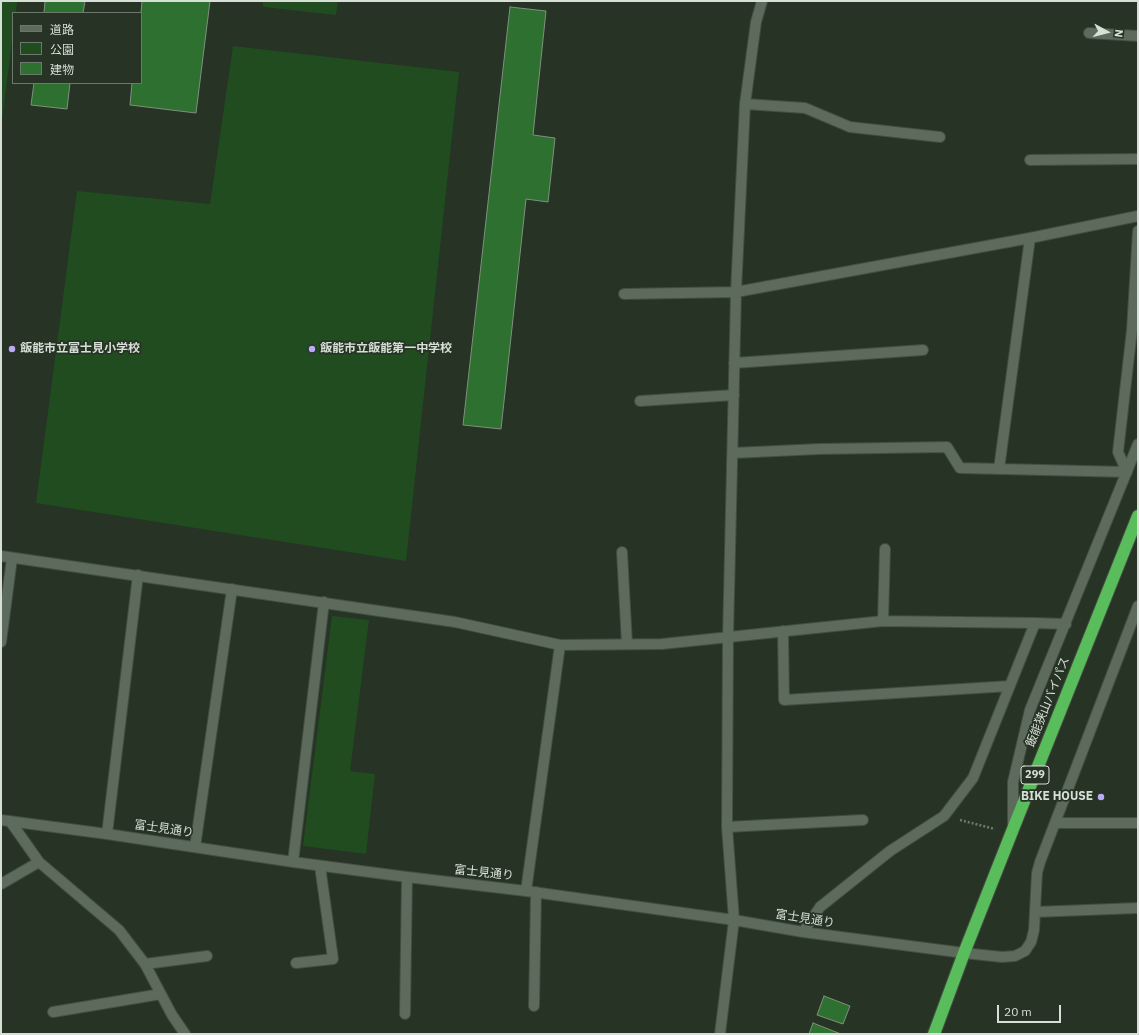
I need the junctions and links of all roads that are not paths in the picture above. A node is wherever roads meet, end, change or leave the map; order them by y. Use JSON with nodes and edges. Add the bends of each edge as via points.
{"nodes":[{"id":1,"x":762,"y":1,"type":"edge"},
{"id":2,"x":1090,"y":33,"type":"dead end"},
{"id":3,"x":1138,"y":36,"type":"edge"},
{"id":4,"x":745,"y":104,"type":"junction"},
{"id":5,"x":940,"y":138,"type":"dead end"},
{"id":6,"x":1138,"y":159,"type":"edge"},
{"id":7,"x":1030,"y":160,"type":"dead end"},
{"id":8,"x":1138,"y":216,"type":"edge"},
{"id":9,"x":1138,"y":231,"type":"edge"},
{"id":10,"x":1030,"y":238,"type":"junction"},
{"id":11,"x":736,"y":292,"type":"junction"},
{"id":12,"x":624,"y":294,"type":"dead end"},
{"id":13,"x":923,"y":350,"type":"dead end"},
{"id":14,"x":734,"y":362,"type":"junction"},
{"id":15,"x":734,"y":395,"type":"junction"},
{"id":16,"x":640,"y":401,"type":"dead end"},
{"id":17,"x":1138,"y":444,"type":"edge"},
{"id":18,"x":733,"y":453,"type":"junction"},
{"id":19,"x":999,"y":469,"type":"junction"},
{"id":20,"x":1127,"y":472,"type":"junction"},
{"id":21,"x":1138,"y":516,"type":"edge"},
{"id":22,"x":885,"y":549,"type":"dead end"},
{"id":23,"x":622,"y":552,"type":"dead end"},
{"id":24,"x":1,"y":556,"type":"edge"},
{"id":25,"x":12,"y":558,"type":"junction"},
{"id":26,"x":138,"y":575,"type":"junction"},
{"id":27,"x":232,"y":589,"type":"junction"},
{"id":28,"x":324,"y":602,"type":"junction"},
{"id":29,"x":1138,"y":606,"type":"edge"},
{"id":30,"x":883,"y":621,"type":"junction"},
{"id":31,"x":1035,"y":622,"type":"junction"},
{"id":32,"x":1066,"y":624,"type":"junction"},
{"id":33,"x":1133,"y":630,"type":"edge"},
{"id":34,"x":783,"y":631,"type":"junction"},
{"id":35,"x":728,"y":638,"type":"junction"},
{"id":36,"x":1,"y":642,"type":"edge"},
{"id":37,"x":627,"y":644,"type":"junction"},
{"id":38,"x":560,"y":645,"type":"junction"},
{"id":39,"x":1010,"y":686,"type":"junction"},
{"id":40,"x":863,"y":820,"type":"dead end"},
{"id":41,"x":5,"y":821,"type":"edge"},
{"id":42,"x":1055,"y":823,"type":"junction"},
{"id":43,"x":1138,"y":823,"type":"edge"},
{"id":44,"x":728,"y":827,"type":"junction"},
{"id":45,"x":1012,"y":831,"type":"junction"},
{"id":46,"x":107,"y":834,"type":"junction"},
{"id":47,"x":195,"y":847,"type":"junction"},
{"id":48,"x":39,"y":862,"type":"junction"},
{"id":49,"x":293,"y":862,"type":"junction"},
{"id":50,"x":320,"y":866,"type":"junction"},
{"id":51,"x":407,"y":877,"type":"junction"},
{"id":52,"x":1,"y":884,"type":"edge"},
{"id":53,"x":531,"y":891,"type":"junction"},
{"id":54,"x":1138,"y":908,"type":"edge"},
{"id":55,"x":1035,"y":912,"type":"junction"},
{"id":56,"x":734,"y":920,"type":"junction"},
{"id":57,"x":803,"y":932,"type":"junction"},
{"id":58,"x":964,"y":953,"type":"junction"},
{"id":59,"x":207,"y":956,"type":"dead end"},
{"id":60,"x":296,"y":963,"type":"dead end"},
{"id":61,"x":145,"y":964,"type":"junction"},
{"id":62,"x":161,"y":994,"type":"junction"},
{"id":63,"x":534,"y":1006,"type":"dead end"},
{"id":64,"x":53,"y":1012,"type":"dead end"},
{"id":65,"x":405,"y":1014,"type":"dead end"},
{"id":66,"x":185,"y":1034,"type":"edge"},
{"id":67,"x":720,"y":1034,"type":"edge"},
{"id":68,"x":936,"y":1034,"type":"edge"}],
"edges":[{"from":1,"to":4,"type":"street","via":[[756,22]]},
{"from":2,"to":3,"type":"street"},
{"from":4,"to":5,"type":"street","via":[[805,108],[850,127]]},
{"from":4,"to":11,"type":"street"},
{"from":6,"to":7,"type":"street"},
{"from":8,"to":10,"type":"street"},
{"from":9,"to":20,"type":"street","via":[[1132,330],[1118,452]]},
{"from":10,"to":11,"type":"street"},
{"from":10,"to":19,"type":"street"},
{"from":11,"to":12,"type":"street"},
{"from":11,"to":14,"type":"street"},
{"from":13,"to":14,"type":"street"},
{"from":14,"to":15,"type":"street"},
{"from":15,"to":16,"type":"street"},
{"from":15,"to":18,"type":"street"},
{"from":17,"to":20,"type":"street"},
{"from":18,"to":19,"type":"street","via":[[947,447],[960,468]]},
{"from":18,"to":35,"type":"street"},
{"from":19,"to":20,"type":"street"},
{"from":20,"to":32,"type":"street"},
{"from":21,"to":45,"type":"highway","name":"飯能狭山バイパス","number":"299"},
{"from":22,"to":30,"type":"street"},
{"from":23,"to":37,"type":"street"},
{"from":24,"to":25,"type":"street"},
{"from":25,"to":26,"type":"street"},
{"from":25,"to":36,"type":"street"},
{"from":26,"to":27,"type":"street"},
{"from":26,"to":46,"type":"street"},
{"from":27,"to":28,"type":"street"},
{"from":27,"to":47,"type":"street"},
{"from":28,"to":38,"type":"street","via":[[455,622]]},
{"from":28,"to":49,"type":"street"},
{"from":29,"to":33,"type":"street","name":"富士見通り"},
{"from":30,"to":31,"type":"street"},
{"from":30,"to":34,"type":"street"},
{"from":31,"to":32,"type":"street"},
{"from":31,"to":39,"type":"street"},
{"from":32,"to":45,"type":"street","via":[[1030,710],[1012,782]]},
{"from":33,"to":42,"type":"street","name":"富士見通り"},
{"from":34,"to":35,"type":"street"},
{"from":34,"to":39,"type":"street","via":[[784,700]]},
{"from":35,"to":37,"type":"street","via":[[662,644]]},
{"from":35,"to":44,"type":"street"},
{"from":37,"to":38,"type":"street"},
{"from":38,"to":53,"type":"street"},
{"from":39,"to":57,"type":"street","via":[[973,778],[944,816],[890,851],[820,907]]},
{"from":40,"to":44,"type":"street"},
{"from":41,"to":46,"type":"street","name":"富士見通り"},
{"from":41,"to":48,"type":"street"},
{"from":42,"to":43,"type":"street"},
{"from":42,"to":55,"type":"street","name":"富士見通り","via":[[1037,873]]},
{"from":44,"to":56,"type":"street"},
{"from":45,"to":58,"type":"highway","name":"飯能狭山バイパス","number":"299"},
{"from":46,"to":47,"type":"street","name":"富士見通り"},
{"from":47,"to":49,"type":"street","name":"富士見通り"},
{"from":48,"to":52,"type":"street"},
{"from":48,"to":61,"type":"street","via":[[119,930]]},
{"from":49,"to":50,"type":"street","name":"富士見通り"},
{"from":50,"to":51,"type":"street","name":"富士見通り"},
{"from":50,"to":60,"type":"street","via":[[333,959]]},
{"from":51,"to":53,"type":"street","name":"富士見通り"},
{"from":51,"to":65,"type":"street"},
{"from":53,"to":56,"type":"street","name":"富士見通り"},
{"from":53,"to":63,"type":"street"},
{"from":54,"to":55,"type":"street"},
{"from":55,"to":58,"type":"street","name":"富士見通り","via":[[1032,942],[1025,951],[1015,956],[1002,957]]},
{"from":56,"to":57,"type":"street","name":"富士見通り"},
{"from":56,"to":67,"type":"street"},
{"from":57,"to":58,"type":"street","name":"富士見通り"},
{"from":58,"to":68,"type":"highway","name":"飯能狭山バイパス","number":"299"},
{"from":59,"to":61,"type":"street"},
{"from":61,"to":62,"type":"street"},
{"from":62,"to":64,"type":"street"},
{"from":62,"to":66,"type":"street"}]}
